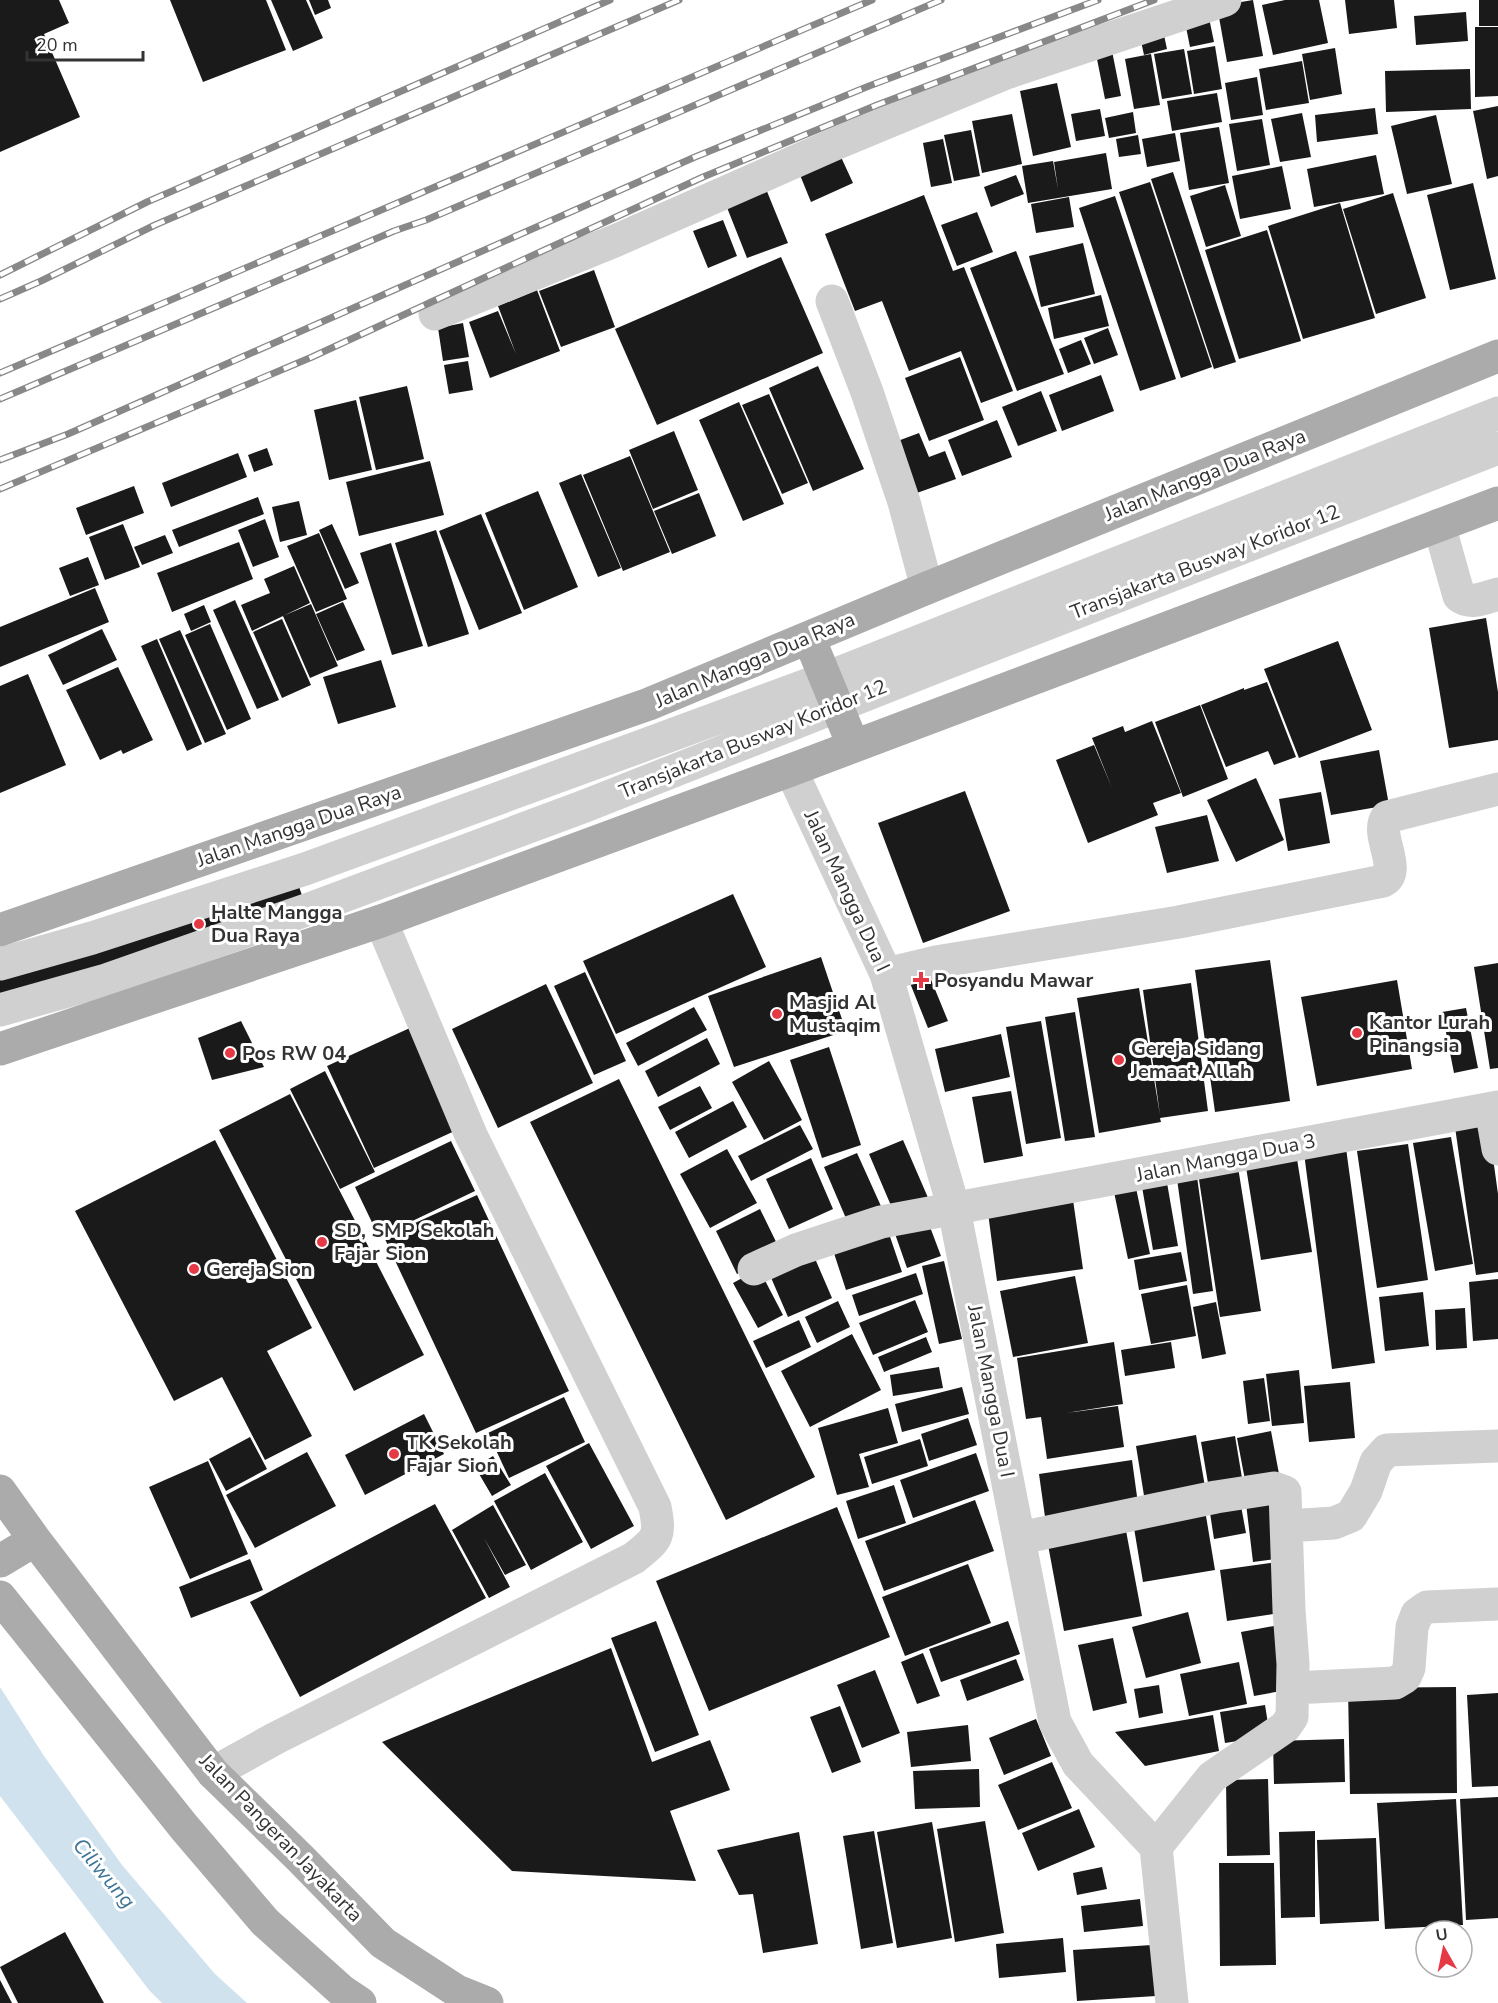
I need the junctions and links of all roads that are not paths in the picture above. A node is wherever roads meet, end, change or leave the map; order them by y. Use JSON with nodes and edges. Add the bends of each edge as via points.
{"nodes":[{"id":1,"x":1225,"y":0,"type":"edge"},
{"id":2,"x":832,"y":301,"type":"dead end"},
{"id":3,"x":435,"y":314,"type":"dead end"},
{"id":4,"x":1498,"y":356,"type":"edge"},
{"id":5,"x":1498,"y":414,"type":"edge"},
{"id":6,"x":1498,"y":448,"type":"edge"},
{"id":7,"x":1498,"y":503,"type":"edge"},
{"id":8,"x":1439,"y":525,"type":"junction"},
{"id":9,"x":927,"y":588,"type":"junction"},
{"id":10,"x":1498,"y":594,"type":"edge"},
{"id":11,"x":809,"y":638,"type":"junction"},
{"id":12,"x":831,"y":692,"type":"junction"},
{"id":13,"x":853,"y":746,"type":"junction"},
{"id":14,"x":791,"y":770,"type":"junction"},
{"id":15,"x":1498,"y":789,"type":"edge"},
{"id":16,"x":381,"y":921,"type":"junction"},
{"id":17,"x":0,"y":930,"type":"edge"},
{"id":18,"x":0,"y":964,"type":"edge"},
{"id":19,"x":886,"y":974,"type":"junction"},
{"id":20,"x":0,"y":1010,"type":"edge"},
{"id":21,"x":0,"y":1049,"type":"edge"},
{"id":22,"x":1495,"y":1108,"type":"edge"},
{"id":23,"x":1498,"y":1149,"type":"edge"},
{"id":24,"x":954,"y":1209,"type":"junction"},
{"id":25,"x":754,"y":1269,"type":"dead end"},
{"id":26,"x":1498,"y":1446,"type":"edge"},
{"id":27,"x":0,"y":1491,"type":"edge"},
{"id":28,"x":1287,"y":1526,"type":"junction"},
{"id":29,"x":1020,"y":1538,"type":"junction"},
{"id":30,"x":35,"y":1540,"type":"junction"},
{"id":31,"x":0,"y":1561,"type":"edge"},
{"id":32,"x":0,"y":1597,"type":"edge"},
{"id":33,"x":1498,"y":1604,"type":"edge"},
{"id":34,"x":1293,"y":1688,"type":"junction"},
{"id":35,"x":213,"y":1773,"type":"junction"},
{"id":36,"x":1156,"y":1847,"type":"junction"},
{"id":37,"x":360,"y":2003,"type":"edge"},
{"id":38,"x":487,"y":2003,"type":"edge"},
{"id":39,"x":1172,"y":2003,"type":"edge"}],
"edges":[{"from":1,"to":3,"type":"street","via":[[1006,73]]},
{"from":2,"to":9,"type":"street","via":[[900,491]]},
{"from":4,"to":9,"type":"main road","name":"Jalan Mangga Dua Raya"},
{"from":5,"to":12,"type":"street"},
{"from":6,"to":12,"type":"street","name":"Transjakarta Busway Koridor 12"},
{"from":7,"to":8,"type":"main road"},
{"from":8,"to":10,"type":"street","via":[[1459,596],[1471,601]]},
{"from":8,"to":13,"type":"main road"},
{"from":9,"to":11,"type":"main road","name":"Jalan Mangga Dua Raya"},
{"from":11,"to":12,"type":"main road"},
{"from":11,"to":17,"type":"main road","name":"Jalan Mangga Dua Raya","via":[[649,704]]},
{"from":12,"to":13,"type":"main road"},
{"from":12,"to":18,"type":"street","via":[[305,869]]},
{"from":12,"to":20,"type":"street","name":"Transjakarta Busway Koridor 12","via":[[585,806],[309,909],[92,984]]},
{"from":13,"to":14,"type":"main road"},
{"from":14,"to":16,"type":"main road"},
{"from":14,"to":19,"type":"street","name":"Jalan Mangga Dua I"},
{"from":15,"to":19,"type":"street","via":[[1388,817],[1383,826],[1391,871],[1383,881]]},
{"from":16,"to":21,"type":"main road"},
{"from":16,"to":35,"type":"street","via":[[471,1135],[655,1507],[659,1527],[653,1543],[634,1558]]},
{"from":19,"to":24,"type":"street","name":"Jalan Mangga Dua I"},
{"from":22,"to":23,"type":"street"},
{"from":22,"to":24,"type":"street","name":"Jalan Mangga Dua 3"},
{"from":24,"to":25,"type":"street","name":"Jalan Mangga Dua 3","via":[[881,1222],[796,1250]]},
{"from":24,"to":29,"type":"street","name":"Jalan Mangga Dua I"},
{"from":26,"to":28,"type":"street","via":[[1388,1450],[1376,1462],[1366,1491],[1351,1515],[1334,1523]]},
{"from":27,"to":30,"type":"main road","name":"Jalan Pangeran Jayakarta"},
{"from":28,"to":29,"type":"street","via":[[1285,1492],[1274,1488]]},
{"from":28,"to":34,"type":"street"},
{"from":29,"to":36,"type":"street","name":"Jalan Mangga Dua I","via":[[1055,1722],[1078,1764]]},
{"from":30,"to":31,"type":"main road"},
{"from":30,"to":35,"type":"main road","name":"Jalan Pangeran Jayakarta"},
{"from":32,"to":37,"type":"main road","via":[[265,1922]]},
{"from":33,"to":34,"type":"street","via":[[1427,1607],[1417,1614],[1412,1627],[1409,1668],[1405,1677],[1395,1683]]},
{"from":34,"to":36,"type":"street","via":[[1292,1717],[1285,1727],[1212,1777]]},
{"from":35,"to":38,"type":"main road","name":"Jalan Pangeran Jayakarta","via":[[383,1943],[457,1991]]},
{"from":36,"to":39,"type":"street"}]}
